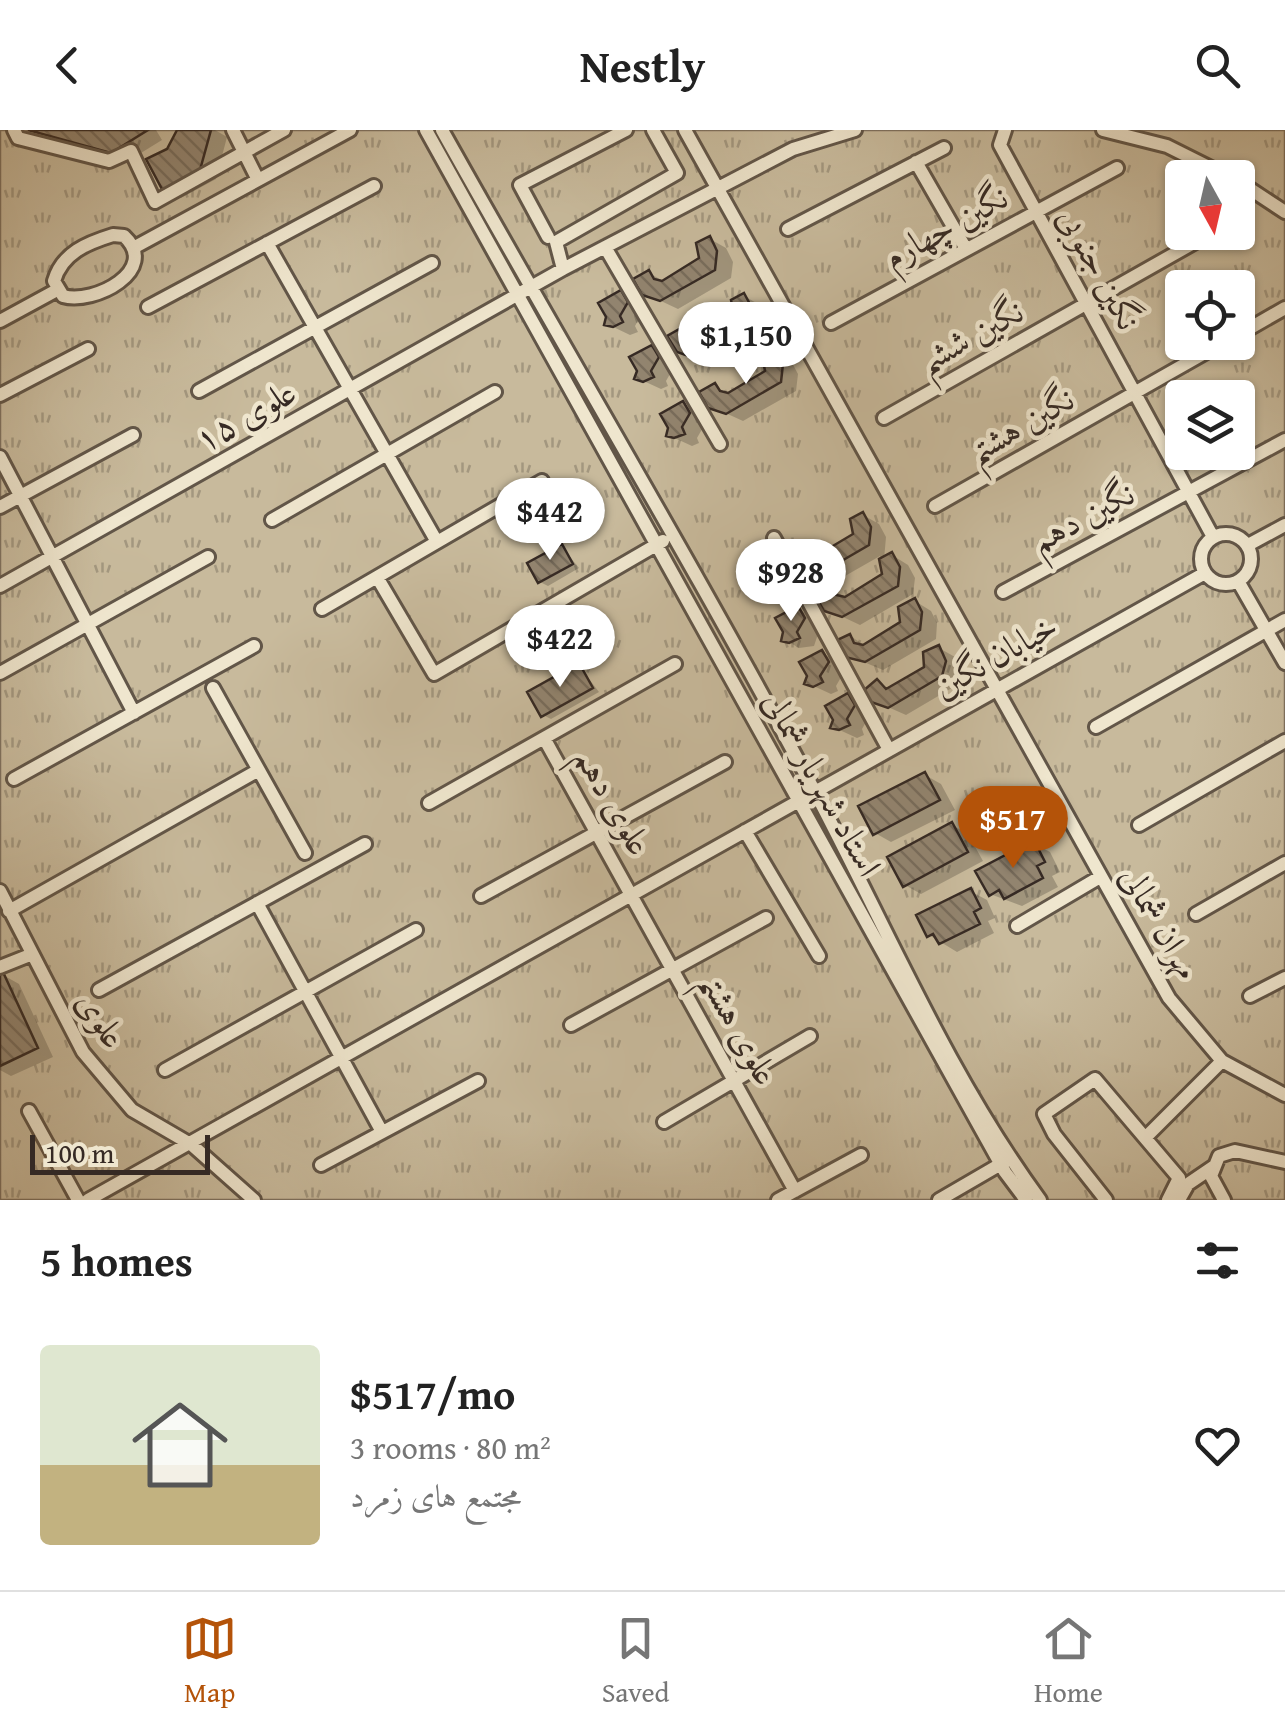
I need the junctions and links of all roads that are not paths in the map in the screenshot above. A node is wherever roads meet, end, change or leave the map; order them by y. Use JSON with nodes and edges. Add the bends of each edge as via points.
{"nodes":[{"id":1,"x":14,"y":130,"type":"edge"},
{"id":2,"x":232,"y":130,"type":"edge"},
{"id":3,"x":284,"y":130,"type":"edge"},
{"id":4,"x":350,"y":130,"type":"edge"},
{"id":5,"x":426,"y":130,"type":"edge"},
{"id":6,"x":442,"y":130,"type":"edge"},
{"id":7,"x":626,"y":130,"type":"edge"},
{"id":8,"x":653,"y":130,"type":"edge"},
{"id":9,"x":685,"y":130,"type":"edge"},
{"id":10,"x":856,"y":130,"type":"edge"},
{"id":11,"x":1005,"y":130,"type":"edge"},
{"id":12,"x":1103,"y":130,"type":"edge"},
{"id":13,"x":944,"y":148,"type":"dead end"},
{"id":14,"x":244,"y":153,"type":"junction"},
{"id":15,"x":1195,"y":160,"type":"edge"},
{"id":16,"x":916,"y":162,"type":"junction"},
{"id":17,"x":1116,"y":168,"type":"dead end"},
{"id":18,"x":258,"y":180,"type":"junction"},
{"id":19,"x":374,"y":186,"type":"dead end"},
{"id":20,"x":717,"y":188,"type":"junction"},
{"id":21,"x":1255,"y":193,"type":"edge"},
{"id":22,"x":1035,"y":211,"type":"junction"},
{"id":23,"x":1285,"y":212,"type":"edge"},
{"id":24,"x":788,"y":230,"type":"dead end"},
{"id":25,"x":548,"y":237,"type":"dead end"},
{"id":26,"x":266,"y":244,"type":"junction"},
{"id":27,"x":134,"y":247,"type":"junction"},
{"id":28,"x":605,"y":247,"type":"junction"},
{"id":29,"x":966,"y":249,"type":"junction"},
{"id":30,"x":1181,"y":250,"type":"edge"},
{"id":31,"x":432,"y":263,"type":"dead end"},
{"id":32,"x":563,"y":269,"type":"junction"},
{"id":33,"x":57,"y":290,"type":"junction"},
{"id":34,"x":524,"y":292,"type":"junction"},
{"id":35,"x":1086,"y":304,"type":"junction"},
{"id":36,"x":148,"y":306,"type":"dead end"},
{"id":37,"x":1285,"y":308,"type":"edge"},
{"id":38,"x":0,"y":322,"type":"edge"},
{"id":39,"x":832,"y":323,"type":"dead end"},
{"id":40,"x":1255,"y":325,"type":"edge"},
{"id":41,"x":314,"y":326,"type":"junction"},
{"id":42,"x":88,"y":349,"type":"dead end"},
{"id":43,"x":1193,"y":360,"type":"edge"},
{"id":44,"x":199,"y":391,"type":"dead end"},
{"id":45,"x":352,"y":391,"type":"junction"},
{"id":46,"x":495,"y":392,"type":"dead end"},
{"id":47,"x":1134,"y":394,"type":"junction"},
{"id":48,"x":0,"y":395,"type":"edge"},
{"id":49,"x":884,"y":418,"type":"dead end"},
{"id":50,"x":133,"y":434,"type":"dead end"},
{"id":51,"x":1285,"y":440,"type":"edge"},
{"id":52,"x":720,"y":444,"type":"dead end"},
{"id":53,"x":387,"y":454,"type":"junction"},
{"id":54,"x":0,"y":458,"type":"edge"},
{"id":55,"x":542,"y":480,"type":"dead end"},
{"id":56,"x":1189,"y":494,"type":"junction"},
{"id":57,"x":20,"y":496,"type":"junction"},
{"id":58,"x":935,"y":506,"type":"dead end"},
{"id":59,"x":0,"y":507,"type":"edge"},
{"id":60,"x":272,"y":520,"type":"dead end"},
{"id":61,"x":1285,"y":525,"type":"edge"},
{"id":62,"x":674,"y":535,"type":"junction"},
{"id":63,"x":1213,"y":537,"type":"junction"},
{"id":64,"x":774,"y":538,"type":"dead end"},
{"id":65,"x":437,"y":542,"type":"junction"},
{"id":66,"x":657,"y":544,"type":"junction"},
{"id":67,"x":1248,"y":546,"type":"junction"},
{"id":68,"x":52,"y":556,"type":"junction"},
{"id":69,"x":208,"y":557,"type":"dead end"},
{"id":70,"x":1205,"y":573,"type":"junction"},
{"id":71,"x":376,"y":577,"type":"junction"},
{"id":72,"x":1238,"y":581,"type":"junction"},
{"id":73,"x":0,"y":586,"type":"edge"},
{"id":74,"x":1004,"y":592,"type":"dead end"},
{"id":75,"x":322,"y":609,"type":"dead end"},
{"id":76,"x":1285,"y":620,"type":"edge"},
{"id":77,"x":87,"y":624,"type":"junction"},
{"id":78,"x":1267,"y":630,"type":"junction"},
{"id":79,"x":254,"y":646,"type":"dead end"},
{"id":80,"x":1285,"y":663,"type":"edge"},
{"id":81,"x":675,"y":664,"type":"dead end"},
{"id":82,"x":0,"y":673,"type":"edge"},
{"id":83,"x":213,"y":688,"type":"dead end"},
{"id":84,"x":996,"y":688,"type":"junction"},
{"id":85,"x":134,"y":713,"type":"junction"},
{"id":86,"x":1096,"y":727,"type":"dead end"},
{"id":87,"x":544,"y":738,"type":"junction"},
{"id":88,"x":1285,"y":741,"type":"edge"},
{"id":89,"x":888,"y":748,"type":"junction"},
{"id":90,"x":725,"y":762,"type":"dead end"},
{"id":91,"x":257,"y":771,"type":"junction"},
{"id":92,"x":14,"y":780,"type":"dead end"},
{"id":93,"x":813,"y":789,"type":"junction"},
{"id":94,"x":796,"y":799,"type":"junction"},
{"id":95,"x":429,"y":803,"type":"dead end"},
{"id":96,"x":1139,"y":825,"type":"dead end"},
{"id":97,"x":745,"y":831,"type":"junction"},
{"id":98,"x":597,"y":832,"type":"junction"},
{"id":99,"x":364,"y":844,"type":"dead end"},
{"id":100,"x":305,"y":853,"type":"dead end"},
{"id":101,"x":1285,"y":864,"type":"edge"},
{"id":102,"x":1100,"y":876,"type":"junction"},
{"id":103,"x":0,"y":891,"type":"edge"},
{"id":104,"x":632,"y":894,"type":"junction"},
{"id":105,"x":480,"y":896,"type":"dead end"},
{"id":106,"x":257,"y":903,"type":"junction"},
{"id":107,"x":8,"y":911,"type":"junction"},
{"id":108,"x":1196,"y":914,"type":"dead end"},
{"id":109,"x":766,"y":918,"type":"dead end"},
{"id":110,"x":1017,"y":926,"type":"dead end"},
{"id":111,"x":416,"y":930,"type":"dead end"},
{"id":112,"x":30,"y":954,"type":"junction"},
{"id":113,"x":819,"y":956,"type":"dead end"},
{"id":114,"x":0,"y":968,"type":"edge"},
{"id":115,"x":673,"y":969,"type":"junction"},
{"id":116,"x":1285,"y":978,"type":"edge"},
{"id":117,"x":100,"y":990,"type":"dead end"},
{"id":118,"x":305,"y":991,"type":"junction"},
{"id":119,"x":1250,"y":996,"type":"dead end"},
{"id":120,"x":571,"y":1025,"type":"dead end"},
{"id":121,"x":810,"y":1036,"type":"dead end"},
{"id":122,"x":342,"y":1058,"type":"junction"},
{"id":123,"x":1222,"y":1060,"type":"junction"},
{"id":124,"x":165,"y":1070,"type":"dead end"},
{"id":125,"x":734,"y":1080,"type":"junction"},
{"id":126,"x":478,"y":1081,"type":"dead end"},
{"id":127,"x":1285,"y":1095,"type":"edge"},
{"id":128,"x":29,"y":1111,"type":"dead end"},
{"id":129,"x":664,"y":1122,"type":"dead end"},
{"id":130,"x":382,"y":1132,"type":"junction"},
{"id":131,"x":1146,"y":1138,"type":"junction"},
{"id":132,"x":192,"y":1145,"type":"junction"},
{"id":133,"x":861,"y":1155,"type":"dead end"},
{"id":134,"x":1005,"y":1161,"type":"junction"},
{"id":135,"x":1285,"y":1162,"type":"edge"},
{"id":136,"x":321,"y":1166,"type":"dead end"},
{"id":137,"x":1213,"y":1167,"type":"junction"},
{"id":138,"x":794,"y":1191,"type":"junction"},
{"id":139,"x":78,"y":1200,"type":"edge"},
{"id":140,"x":88,"y":1200,"type":"edge"},
{"id":141,"x":254,"y":1200,"type":"edge"},
{"id":142,"x":778,"y":1200,"type":"edge"},
{"id":143,"x":940,"y":1200,"type":"edge"},
{"id":144,"x":1026,"y":1200,"type":"edge"},
{"id":145,"x":1040,"y":1200,"type":"edge"},
{"id":146,"x":1106,"y":1200,"type":"edge"},
{"id":147,"x":1168,"y":1200,"type":"edge"},
{"id":148,"x":1179,"y":1200,"type":"edge"},
{"id":149,"x":1224,"y":1200,"type":"edge"}],
"edges":[{"from":1,"to":14,"type":"street","via":[[18,138],[109,162],[131,150],[155,202]]},
{"from":2,"to":14,"type":"street"},
{"from":3,"to":14,"type":"street"},
{"from":4,"to":18,"type":"street"},
{"from":5,"to":34,"type":"street","name":"استاد شهریار شمالی"},
{"from":6,"to":34,"type":"street","name":"استاد شهریار شمالی"},
{"from":7,"to":25,"type":"street","via":[[520,184]]},
{"from":8,"to":32,"type":"street","via":[[678,173],[556,242]]},
{"from":9,"to":20,"type":"street","name":"مهران شمالی"},
{"from":10,"to":20,"type":"street","name":"علوی ۱۵","via":[[793,149]]},
{"from":11,"to":22,"type":"street","name":"نگین جنوبی","via":[[1000,145]]},
{"from":12,"to":15,"type":"street"},
{"from":13,"to":16,"type":"street"},
{"from":14,"to":18,"type":"street"},
{"from":16,"to":24,"type":"street"},
{"from":16,"to":29,"type":"street"},
{"from":17,"to":22,"type":"street","name":"نگین چهارم"},
{"from":18,"to":27,"type":"street"},
{"from":19,"to":26,"type":"street"},
{"from":20,"to":28,"type":"street","name":"علوی ۱۵"},
{"from":20,"to":84,"type":"street","name":"مهران شمالی"},
{"from":21,"to":23,"type":"street"},
{"from":22,"to":29,"type":"street","name":"نگین چهارم"},
{"from":22,"to":35,"type":"street","name":"نگین جنوبی"},
{"from":26,"to":36,"type":"street"},
{"from":26,"to":41,"type":"street"},
{"from":27,"to":33,"type":"street","via":[[131,272],[104,290],[74,300]]},
{"from":27,"to":33,"type":"street","via":[[124,236],[84,246],[58,267]]},
{"from":28,"to":32,"type":"street","name":"علوی ۱۵"},
{"from":28,"to":52,"type":"street"},
{"from":29,"to":39,"type":"street","name":"نگین چهارم"},
{"from":30,"to":35,"type":"street","name":"نگین ششم"},
{"from":31,"to":41,"type":"street"},
{"from":32,"to":34,"type":"street","name":"علوی ۱۵"},
{"from":33,"to":38,"type":"street"},
{"from":34,"to":45,"type":"street","name":"علوی ۱۵"},
{"from":34,"to":62,"type":"street","name":"استاد شهریار شمالی"},
{"from":34,"to":66,"type":"street","name":"استاد شهریار شمالی"},
{"from":35,"to":47,"type":"street","name":"نگین جنوبی"},
{"from":35,"to":49,"type":"street","name":"نگین ششم"},
{"from":37,"to":40,"type":"street"},
{"from":41,"to":44,"type":"street"},
{"from":41,"to":45,"type":"street"},
{"from":42,"to":48,"type":"street"},
{"from":43,"to":47,"type":"street","name":"نگین هشتم"},
{"from":45,"to":53,"type":"street"},
{"from":45,"to":68,"type":"street","name":"علوی ۱۵"},
{"from":46,"to":53,"type":"street"},
{"from":47,"to":56,"type":"street","name":"نگین جنوبی"},
{"from":47,"to":58,"type":"street","name":"نگین هشتم"},
{"from":50,"to":57,"type":"street"},
{"from":51,"to":56,"type":"street","name":"نگین دهم"},
{"from":53,"to":60,"type":"street"},
{"from":53,"to":65,"type":"street"},
{"from":54,"to":57,"type":"street"},
{"from":55,"to":65,"type":"street"},
{"from":56,"to":63,"type":"street","name":"نگین جنوبی"},
{"from":56,"to":74,"type":"street","name":"نگین دهم"},
{"from":57,"to":59,"type":"street"},
{"from":57,"to":68,"type":"street"},
{"from":61,"to":67,"type":"street"},
{"from":62,"to":66,"type":"street"},
{"from":62,"to":93,"type":"street","name":"استاد شهریار شمالی"},
{"from":63,"to":67,"type":"street","via":[[1236,536]]},
{"from":63,"to":70,"type":"street","via":[[1201,553]]},
{"from":64,"to":89,"type":"street"},
{"from":65,"to":71,"type":"street"},
{"from":66,"to":71,"type":"street","via":[[434,674]]},
{"from":66,"to":94,"type":"street","name":"استاد شهریار شمالی"},
{"from":67,"to":72,"type":"street","via":[[1252,561]]},
{"from":68,"to":73,"type":"street","name":"علوی ۱۵"},
{"from":68,"to":77,"type":"street"},
{"from":69,"to":77,"type":"street"},
{"from":70,"to":72,"type":"street","via":[[1216,582]]},
{"from":70,"to":84,"type":"street","name":"خیابان نگین"},
{"from":71,"to":75,"type":"street"},
{"from":72,"to":78,"type":"street"},
{"from":76,"to":78,"type":"street"},
{"from":77,"to":82,"type":"street"},
{"from":77,"to":85,"type":"street"},
{"from":78,"to":80,"type":"street"},
{"from":78,"to":86,"type":"street"},
{"from":79,"to":85,"type":"street"},
{"from":81,"to":87,"type":"street"},
{"from":83,"to":91,"type":"street"},
{"from":84,"to":89,"type":"street","name":"خیابان نگین"},
{"from":84,"to":102,"type":"street","name":"مهران شمالی"},
{"from":85,"to":92,"type":"street"},
{"from":87,"to":95,"type":"street"},
{"from":87,"to":98,"type":"street","name":"علوی دهم"},
{"from":88,"to":96,"type":"street"},
{"from":89,"to":93,"type":"street","name":"خیابان نگین"},
{"from":90,"to":98,"type":"street"},
{"from":91,"to":100,"type":"street"},
{"from":91,"to":107,"type":"street"},
{"from":93,"to":94,"type":"street","name":"خیابان نگین"},
{"from":93,"to":134,"type":"street","name":"استاد شهریار شمالی"},
{"from":94,"to":97,"type":"street","name":"خیابان نگین"},
{"from":94,"to":134,"type":"street","name":"استاد شهریار شمالی"},
{"from":97,"to":104,"type":"street","name":"خیابان نگین"},
{"from":97,"to":113,"type":"street"},
{"from":98,"to":104,"type":"street","name":"علوی دهم"},
{"from":98,"to":105,"type":"street"},
{"from":99,"to":106,"type":"street"},
{"from":101,"to":108,"type":"street"},
{"from":102,"to":110,"type":"street"},
{"from":102,"to":123,"type":"street","name":"مهران شمالی","via":[[1170,998]]},
{"from":103,"to":107,"type":"street","name":"علوی"},
{"from":104,"to":115,"type":"street","name":"علوی هشتم"},
{"from":104,"to":122,"type":"street","name":"خیابان نگین"},
{"from":106,"to":117,"type":"street"},
{"from":106,"to":118,"type":"street"},
{"from":107,"to":112,"type":"street","name":"علوی"},
{"from":109,"to":115,"type":"street"},
{"from":111,"to":118,"type":"street"},
{"from":112,"to":114,"type":"street"},
{"from":112,"to":132,"type":"street","name":"علوی","via":[[83,1052],[132,1110]]},
{"from":115,"to":120,"type":"street"},
{"from":115,"to":125,"type":"street","name":"علوی هشتم"},
{"from":116,"to":119,"type":"street"},
{"from":118,"to":122,"type":"street"},
{"from":118,"to":124,"type":"street"},
{"from":121,"to":125,"type":"street"},
{"from":122,"to":130,"type":"street"},
{"from":122,"to":132,"type":"street","name":"خیابان نگین"},
{"from":123,"to":127,"type":"street","name":"مهران شمالی"},
{"from":123,"to":131,"type":"street"},
{"from":125,"to":129,"type":"street"},
{"from":125,"to":138,"type":"street","name":"علوی هشتم"},
{"from":126,"to":130,"type":"street"},
{"from":128,"to":139,"type":"street"},
{"from":130,"to":136,"type":"street"},
{"from":131,"to":146,"type":"street","via":[[1095,1080],[1044,1114]]},
{"from":131,"to":147,"type":"street","via":[[1179,1178]]},
{"from":132,"to":140,"type":"street","name":"خیابان نگین"},
{"from":132,"to":141,"type":"street","name":"علوی"},
{"from":133,"to":138,"type":"street"},
{"from":134,"to":143,"type":"street"},
{"from":134,"to":144,"type":"street","name":"استاد شهریار شمالی"},
{"from":134,"to":145,"type":"street","name":"استاد شهریار شمالی"},
{"from":135,"to":137,"type":"street","via":[[1235,1151],[1219,1156]]},
{"from":137,"to":148,"type":"street","via":[[1188,1184]]},
{"from":137,"to":149,"type":"street"},
{"from":138,"to":142,"type":"street"}]}
